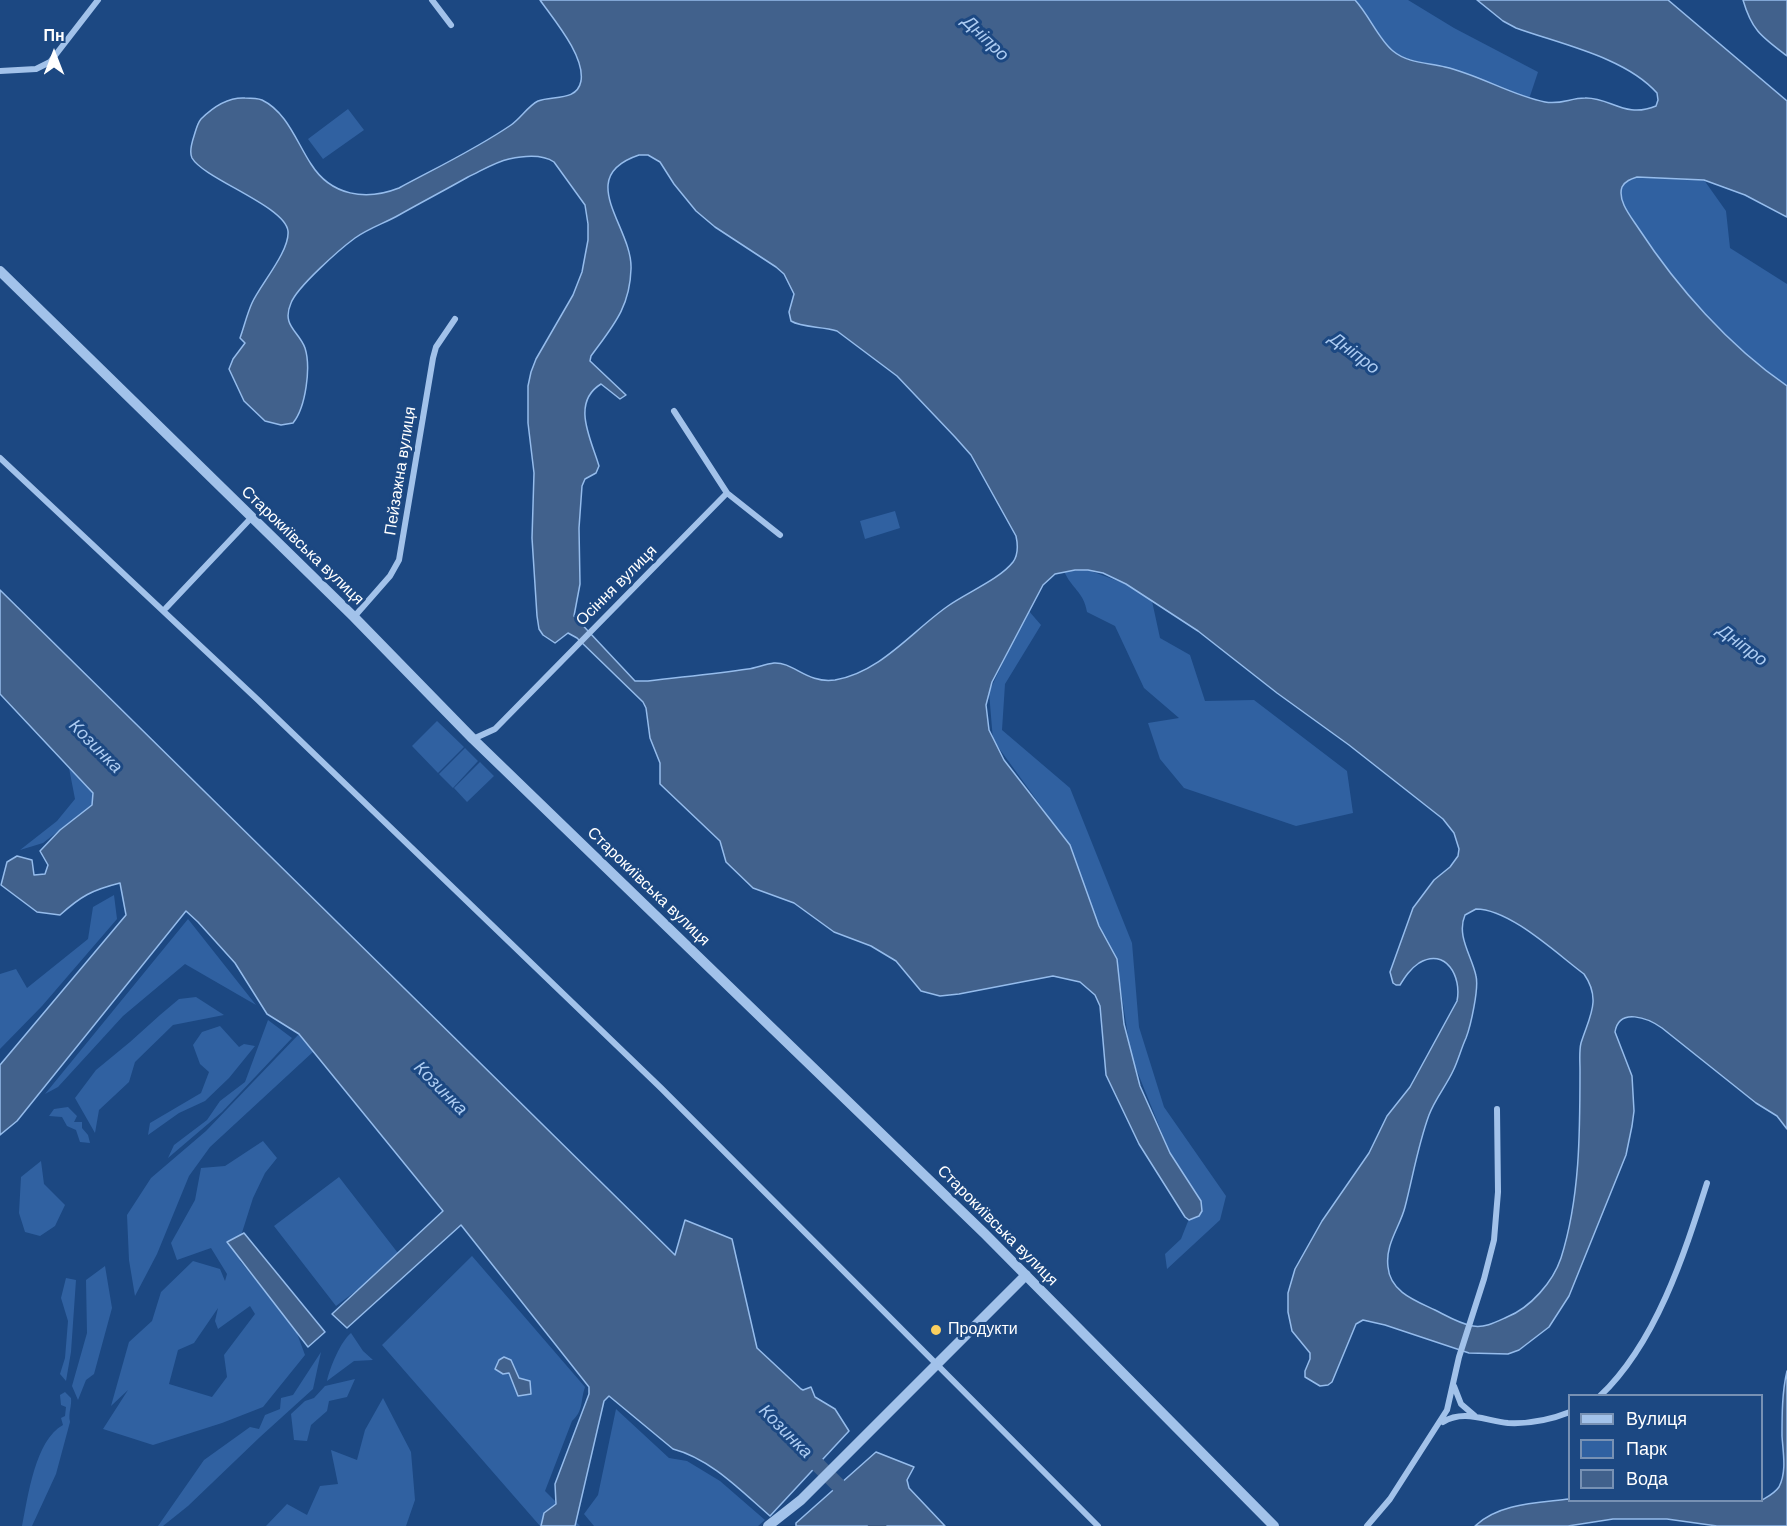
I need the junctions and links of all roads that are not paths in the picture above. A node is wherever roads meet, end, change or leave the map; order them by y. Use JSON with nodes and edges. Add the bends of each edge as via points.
{"nodes":[{"id":1,"x":98,"y":0,"type":"edge"},
{"id":2,"x":432,"y":0,"type":"edge"},
{"id":3,"x":451,"y":24,"type":"dead end"},
{"id":4,"x":0,"y":71,"type":"edge"},
{"id":5,"x":0,"y":271,"type":"edge"},
{"id":6,"x":455,"y":320,"type":"dead end"},
{"id":7,"x":674,"y":411,"type":"dead end"},
{"id":8,"x":0,"y":458,"type":"edge"},
{"id":9,"x":727,"y":493,"type":"junction"},
{"id":10,"x":251,"y":518,"type":"junction"},
{"id":11,"x":780,"y":535,"type":"dead end"},
{"id":12,"x":166,"y":608,"type":"dead end"},
{"id":13,"x":354,"y":617,"type":"junction"},
{"id":14,"x":473,"y":739,"type":"junction"},
{"id":15,"x":1497,"y":1109,"type":"dead end"},
{"id":16,"x":1707,"y":1183,"type":"dead end"},
{"id":17,"x":1026,"y":1275,"type":"junction"},
{"id":18,"x":936,"y":1364,"type":"junction"},
{"id":19,"x":1454,"y":1385,"type":"junction"},
{"id":20,"x":1601,"y":1394,"type":"edge"},
{"id":21,"x":1568,"y":1412,"type":"edge"},
{"id":22,"x":1477,"y":1417,"type":"junction"},
{"id":23,"x":1430,"y":1436,"type":"junction"},
{"id":24,"x":768,"y":1526,"type":"edge"},
{"id":25,"x":1098,"y":1526,"type":"edge"},
{"id":26,"x":1274,"y":1526,"type":"edge"},
{"id":27,"x":1367,"y":1526,"type":"edge"}],
"edges":[{"from":1,"to":4,"type":"street","via":[[50,62],[36,69]]},
{"from":2,"to":3,"type":"street"},
{"from":5,"to":10,"type":"street","name":"Старокиївська вулиця"},
{"from":6,"to":13,"type":"street","name":"Пейзажна вулиця","via":[[433,358],[399,560]]},
{"from":7,"to":9,"type":"street"},
{"from":8,"to":18,"type":"street","via":[[284,724],[661,1088]]},
{"from":9,"to":11,"type":"street"},
{"from":9,"to":14,"type":"street","name":"Осіння вулиця","via":[[495,729]]},
{"from":10,"to":12,"type":"street"},
{"from":10,"to":13,"type":"street","name":"Старокиївська вулиця"},
{"from":13,"to":14,"type":"street","name":"Старокиївська вулиця"},
{"from":14,"to":17,"type":"street","name":"Старокиївська вулиця"},
{"from":15,"to":19,"type":"street","via":[[1498,1192],[1494,1233]]},
{"from":16,"to":20,"type":"street","via":[[1681,1260],[1656,1316],[1623,1370]]},
{"from":17,"to":18,"type":"street"},
{"from":17,"to":26,"type":"street","name":"Старокиївська вулиця"},
{"from":18,"to":24,"type":"street","via":[[801,1500]]},
{"from":18,"to":25,"type":"street"},
{"from":19,"to":22,"type":"street","via":[[1461,1404]]},
{"from":19,"to":23,"type":"street","via":[[1446,1414]]},
{"from":21,"to":22,"type":"street","via":[[1523,1423]]},
{"from":22,"to":23,"type":"street","via":[[1449,1418]]},
{"from":23,"to":27,"type":"street","via":[[1390,1499]]}]}
